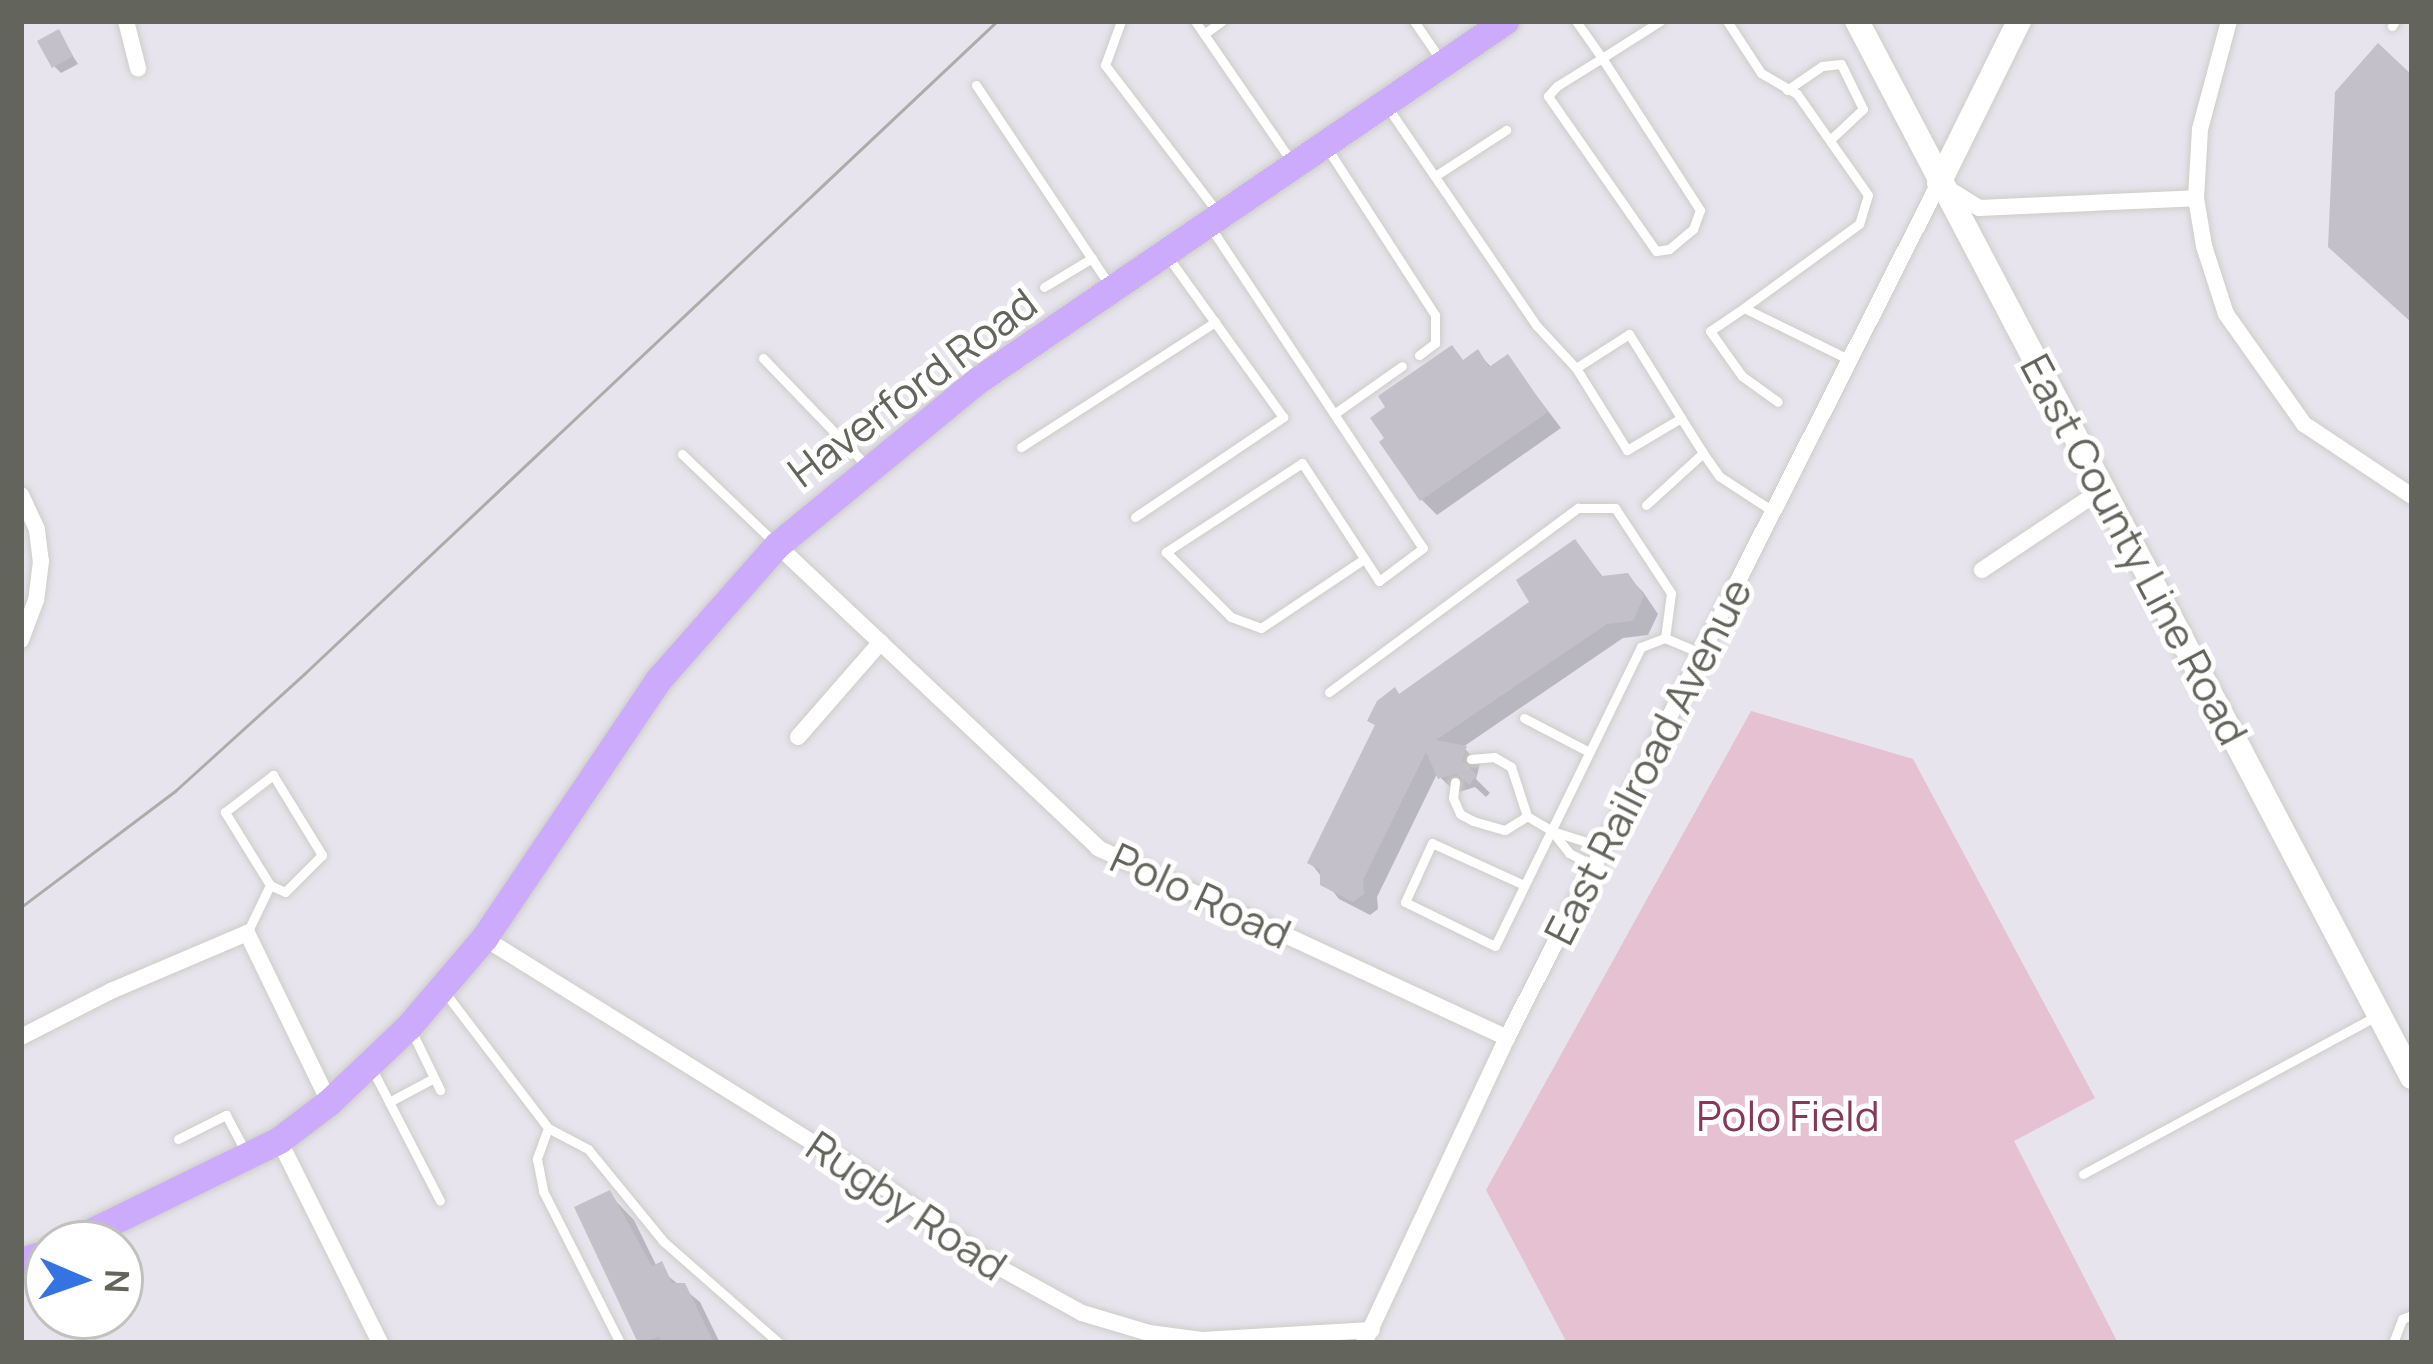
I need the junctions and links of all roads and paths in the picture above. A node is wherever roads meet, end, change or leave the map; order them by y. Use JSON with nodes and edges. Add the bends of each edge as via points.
{"nodes":[{"id":1,"x":1120,"y":21,"type":"edge"},
{"id":2,"x":1195,"y":21,"type":"edge"},
{"id":3,"x":1222,"y":21,"type":"edge"},
{"id":4,"x":1414,"y":21,"type":"edge"},
{"id":5,"x":1505,"y":21,"type":"edge"},
{"id":6,"x":1576,"y":21,"type":"edge"},
{"id":7,"x":1660,"y":21,"type":"edge"},
{"id":8,"x":1726,"y":21,"type":"edge"},
{"id":9,"x":1857,"y":21,"type":"edge"},
{"id":10,"x":2019,"y":21,"type":"edge"},
{"id":11,"x":2229,"y":21,"type":"edge"},
{"id":12,"x":133,"y":24,"type":"edge"},
{"id":13,"x":1204,"y":34,"type":"junction"},
{"id":14,"x":1602,"y":58,"type":"junction"},
{"id":15,"x":1443,"y":64,"type":"junction"},
{"id":16,"x":138,"y":68,"type":"dead end"},
{"id":17,"x":976,"y":85,"type":"dead end"},
{"id":18,"x":1787,"y":90,"type":"junction"},
{"id":19,"x":1385,"y":104,"type":"junction"},
{"id":20,"x":1506,"y":130,"type":"dead end"},
{"id":21,"x":1830,"y":140,"type":"junction"},
{"id":22,"x":1325,"y":145,"type":"junction"},
{"id":23,"x":1295,"y":166,"type":"junction"},
{"id":24,"x":1435,"y":176,"type":"junction"},
{"id":25,"x":1939,"y":183,"type":"junction"},
{"id":26,"x":2196,"y":198,"type":"junction"},
{"id":27,"x":1215,"y":221,"type":"junction"},
{"id":28,"x":1166,"y":254,"type":"junction"},
{"id":29,"x":1092,"y":259,"type":"junction"},
{"id":30,"x":1044,"y":287,"type":"dead end"},
{"id":31,"x":1113,"y":290,"type":"junction"},
{"id":32,"x":1744,"y":308,"type":"junction"},
{"id":33,"x":1215,"y":322,"type":"junction"},
{"id":34,"x":1419,"y":355,"type":"dead end"},
{"id":35,"x":763,"y":358,"type":"dead end"},
{"id":36,"x":1850,"y":360,"type":"junction"},
{"id":37,"x":1402,"y":367,"type":"dead end"},
{"id":38,"x":1576,"y":368,"type":"junction"},
{"id":39,"x":1778,"y":402,"type":"dead end"},
{"id":40,"x":1334,"y":414,"type":"junction"},
{"id":41,"x":1681,"y":418,"type":"junction"},
{"id":42,"x":1021,"y":447,"type":"dead end"},
{"id":43,"x":1703,"y":453,"type":"junction"},
{"id":44,"x":682,"y":454,"type":"dead end"},
{"id":45,"x":869,"y":469,"type":"junction"},
{"id":46,"x":2106,"y":487,"type":"junction"},
{"id":47,"x":21,"y":495,"type":"edge"},
{"id":48,"x":2412,"y":496,"type":"edge"},
{"id":49,"x":1646,"y":505,"type":"dead end"},
{"id":50,"x":1774,"y":512,"type":"junction"},
{"id":51,"x":1135,"y":517,"type":"dead end"},
{"id":52,"x":777,"y":545,"type":"junction"},
{"id":53,"x":1364,"y":559,"type":"junction"},
{"id":54,"x":1982,"y":571,"type":"dead end"},
{"id":55,"x":1665,"y":638,"type":"junction"},
{"id":56,"x":21,"y":640,"type":"edge"},
{"id":57,"x":880,"y":642,"type":"junction"},
{"id":58,"x":1702,"y":654,"type":"junction"},
{"id":59,"x":1329,"y":692,"type":"dead end"},
{"id":60,"x":1523,"y":718,"type":"dead end"},
{"id":61,"x":798,"y":737,"type":"dead end"},
{"id":62,"x":1589,"y":752,"type":"junction"},
{"id":63,"x":1471,"y":759,"type":"dead end"},
{"id":64,"x":1455,"y":782,"type":"dead end"},
{"id":65,"x":1527,"y":816,"type":"junction"},
{"id":66,"x":1552,"y":831,"type":"junction"},
{"id":67,"x":1602,"y":847,"type":"junction"},
{"id":68,"x":1593,"y":865,"type":"junction"},
{"id":69,"x":270,"y":885,"type":"junction"},
{"id":70,"x":1524,"y":885,"type":"junction"},
{"id":71,"x":248,"y":933,"type":"junction"},
{"id":72,"x":484,"y":938,"type":"junction"},
{"id":73,"x":442,"y":988,"type":"junction"},
{"id":74,"x":2378,"y":1015,"type":"junction"},
{"id":75,"x":409,"y":1026,"type":"junction"},
{"id":76,"x":21,"y":1037,"type":"edge"},
{"id":77,"x":1507,"y":1038,"type":"junction"},
{"id":78,"x":369,"y":1064,"type":"junction"},
{"id":79,"x":2412,"y":1077,"type":"edge"},
{"id":80,"x":434,"y":1078,"type":"junction"},
{"id":81,"x":440,"y":1090,"type":"dead end"},
{"id":82,"x":329,"y":1102,"type":"junction"},
{"id":83,"x":389,"y":1102,"type":"junction"},
{"id":84,"x":548,"y":1128,"type":"junction"},
{"id":85,"x":178,"y":1139,"type":"dead end"},
{"id":86,"x":278,"y":1139,"type":"junction"},
{"id":87,"x":247,"y":1155,"type":"junction"},
{"id":88,"x":2083,"y":1174,"type":"dead end"},
{"id":89,"x":440,"y":1201,"type":"dead end"},
{"id":90,"x":115,"y":1220,"type":"edge"},
{"id":91,"x":2412,"y":1315,"type":"edge"},
{"id":92,"x":1368,"y":1337,"type":"edge"},
{"id":93,"x":380,"y":1343,"type":"edge"},
{"id":94,"x":620,"y":1343,"type":"edge"},
{"id":95,"x":778,"y":1343,"type":"edge"},
{"id":96,"x":2392,"y":1343,"type":"edge"}],
"edges":[{"from":1,"to":27,"type":"lane","via":[[1105,65]]},
{"from":2,"to":13,"type":"lane"},
{"from":3,"to":13,"type":"lane"},
{"from":4,"to":15,"type":"lane"},
{"from":5,"to":15,"type":"main road","name":"Haverford Road"},
{"from":6,"to":14,"type":"lane"},
{"from":7,"to":14,"type":"lane"},
{"from":8,"to":18,"type":"lane","via":[[1761,73]]},
{"from":9,"to":25,"type":"street","name":"East County Line Road"},
{"from":10,"to":25,"type":"street"},
{"from":11,"to":26,"type":"street","via":[[2200,129]]},
{"from":12,"to":16,"type":"street"},
{"from":13,"to":23,"type":"lane"},
{"from":14,"to":14,"type":"lane","via":[[1548,96],[1656,251],[1669,249],[1701,219],[1700,210]]},
{"from":15,"to":19,"type":"main road","name":"Haverford Road"},
{"from":17,"to":29,"type":"lane"},
{"from":18,"to":21,"type":"lane"},
{"from":18,"to":21,"type":"lane","via":[[1822,66],[1841,64],[1863,109]]},
{"from":19,"to":22,"type":"main road","name":"Haverford Road"},
{"from":19,"to":24,"type":"lane"},
{"from":20,"to":24,"type":"lane"},
{"from":21,"to":32,"type":"lane","via":[[1868,195],[1859,224]]},
{"from":22,"to":23,"type":"main road","name":"Haverford Road"},
{"from":22,"to":34,"type":"lane","via":[[1435,315],[1435,343]]},
{"from":23,"to":27,"type":"main road","name":"Haverford Road"},
{"from":24,"to":38,"type":"lane","via":[[1536,325]]},
{"from":25,"to":26,"type":"street","via":[[1979,208]]},
{"from":25,"to":36,"type":"street","name":"East Railroad Avenue"},
{"from":25,"to":46,"type":"street","name":"East County Line Road"},
{"from":26,"to":48,"type":"street","via":[[2226,314],[2304,424]]},
{"from":27,"to":28,"type":"main road","name":"Haverford Road"},
{"from":27,"to":40,"type":"lane"},
{"from":28,"to":31,"type":"main road","name":"Haverford Road"},
{"from":28,"to":33,"type":"lane"},
{"from":29,"to":30,"type":"lane"},
{"from":29,"to":31,"type":"lane"},
{"from":31,"to":45,"type":"main road","name":"Haverford Road","via":[[979,380]]},
{"from":32,"to":36,"type":"lane"},
{"from":32,"to":39,"type":"lane","via":[[1710,332],[1742,376]]},
{"from":33,"to":42,"type":"lane"},
{"from":33,"to":51,"type":"lane","via":[[1283,417]]},
{"from":35,"to":45,"type":"lane"},
{"from":36,"to":50,"type":"street","name":"East Railroad Avenue"},
{"from":37,"to":40,"type":"lane"},
{"from":38,"to":41,"type":"lane","via":[[1627,451]]},
{"from":38,"to":41,"type":"lane","via":[[1629,334]]},
{"from":40,"to":53,"type":"lane","via":[[1423,548],[1378,580]]},
{"from":41,"to":43,"type":"lane"},
{"from":43,"to":49,"type":"lane"},
{"from":43,"to":50,"type":"lane","via":[[1719,476]]},
{"from":44,"to":52,"type":"lane"},
{"from":45,"to":52,"type":"main road","name":"Haverford Road"},
{"from":46,"to":54,"type":"street"},
{"from":46,"to":74,"type":"street","name":"East County Line Road"},
{"from":47,"to":56,"type":"street","via":[[41,561]]},
{"from":50,"to":58,"type":"street","name":"East Railroad Avenue"},
{"from":52,"to":57,"type":"street","name":"Polo Road"},
{"from":52,"to":72,"type":"main road","name":"Haverford Road","via":[[658,680]]},
{"from":53,"to":53,"type":"lane","via":[[1301,463],[1166,552],[1232,617],[1261,628]]},
{"from":55,"to":58,"type":"lane"},
{"from":55,"to":59,"type":"lane","via":[[1671,592],[1615,508],[1578,508]]},
{"from":55,"to":62,"type":"lane","via":[[1641,647]]},
{"from":57,"to":61,"type":"street"},
{"from":57,"to":77,"type":"street","name":"Polo Road","via":[[1098,848]]},
{"from":58,"to":67,"type":"street","name":"East Railroad Avenue"},
{"from":60,"to":62,"type":"lane"},
{"from":62,"to":66,"type":"lane"},
{"from":63,"to":65,"type":"lane","via":[[1510,767]]},
{"from":64,"to":65,"type":"lane","via":[[1460,814],[1473,821],[1504,830]]},
{"from":65,"to":66,"type":"lane"},
{"from":66,"to":67,"type":"lane"},
{"from":66,"to":68,"type":"lane","via":[[1568,853]]},
{"from":66,"to":70,"type":"lane"},
{"from":67,"to":68,"type":"street","name":"East Railroad Avenue"},
{"from":68,"to":77,"type":"street","name":"East Railroad Avenue"},
{"from":69,"to":69,"type":"lane","via":[[225,812],[273,775],[322,855],[285,892]]},
{"from":69,"to":71,"type":"lane"},
{"from":70,"to":70,"type":"lane","via":[[1495,946],[1405,902],[1432,843]]},
{"from":71,"to":76,"type":"street"},
{"from":71,"to":82,"type":"street"},
{"from":72,"to":73,"type":"main road","name":"Haverford Road"},
{"from":72,"to":92,"type":"street","name":"Rugby Road","via":[[886,1188],[993,1264],[1082,1312],[1149,1334],[1202,1340]]},
{"from":73,"to":75,"type":"main road","name":"Haverford Road"},
{"from":73,"to":84,"type":"lane"},
{"from":74,"to":79,"type":"street","name":"East County Line Road"},
{"from":74,"to":88,"type":"lane"},
{"from":75,"to":78,"type":"main road","name":"Haverford Road"},
{"from":75,"to":80,"type":"lane"},
{"from":77,"to":92,"type":"street","name":"East Railroad Avenue"},
{"from":78,"to":82,"type":"main road","name":"Haverford Road"},
{"from":78,"to":83,"type":"lane"},
{"from":80,"to":81,"type":"lane"},
{"from":80,"to":83,"type":"lane"},
{"from":82,"to":86,"type":"main road","name":"Haverford Road"},
{"from":83,"to":89,"type":"lane"},
{"from":84,"to":94,"type":"lane","via":[[537,1159],[544,1191]]},
{"from":84,"to":95,"type":"lane","via":[[588,1149],[663,1241]]},
{"from":85,"to":87,"type":"lane","via":[[226,1115]]},
{"from":86,"to":87,"type":"main road","name":"Haverford Road"},
{"from":86,"to":93,"type":"street"},
{"from":87,"to":90,"type":"main road","name":"Haverford Road"},
{"from":91,"to":96,"type":"lane"}]}
